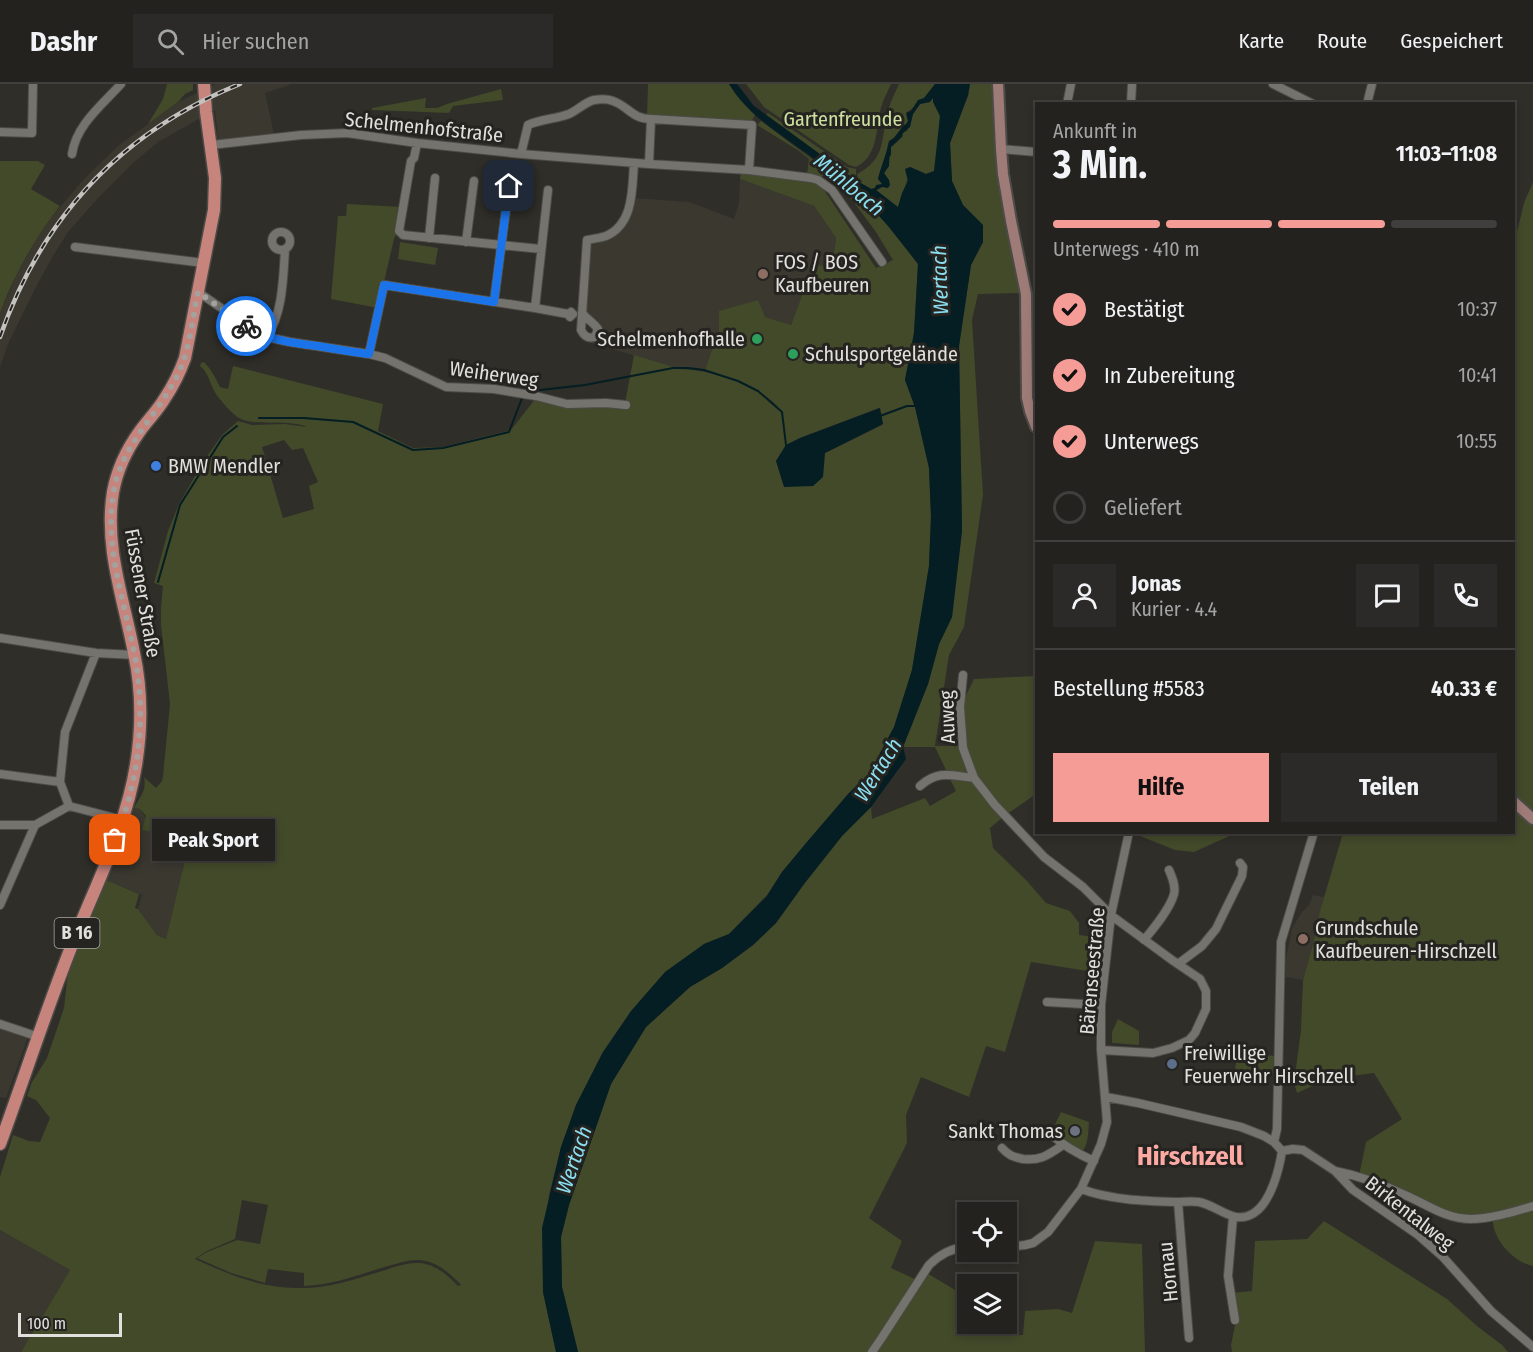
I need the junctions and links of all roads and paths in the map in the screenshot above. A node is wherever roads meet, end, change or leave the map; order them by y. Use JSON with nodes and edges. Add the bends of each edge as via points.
{"nodes":[{"id":1,"x":33,"y":84,"type":"edge"},
{"id":2,"x":121,"y":84,"type":"edge"},
{"id":3,"x":204,"y":84,"type":"edge"},
{"id":4,"x":998,"y":84,"type":"edge"},
{"id":5,"x":1071,"y":84,"type":"edge"},
{"id":6,"x":1132,"y":84,"type":"edge"},
{"id":7,"x":1273,"y":84,"type":"edge"},
{"id":8,"x":1372,"y":84,"type":"edge"},
{"id":9,"x":1067,"y":102,"type":"edge"},
{"id":10,"x":1131,"y":102,"type":"edge"},
{"id":11,"x":1309,"y":102,"type":"edge"},
{"id":12,"x":1368,"y":102,"type":"edge"},
{"id":13,"x":651,"y":119,"type":"junction"},
{"id":14,"x":0,"y":132,"type":"edge"},
{"id":15,"x":417,"y":143,"type":"junction"},
{"id":16,"x":211,"y":145,"type":"junction"},
{"id":17,"x":1000,"y":149,"type":"junction"},
{"id":18,"x":1035,"y":152,"type":"edge"},
{"id":19,"x":72,"y":154,"type":"dead end"},
{"id":20,"x":521,"y":154,"type":"junction"},
{"id":21,"x":634,"y":163,"type":"junction"},
{"id":22,"x":649,"y":164,"type":"junction"},
{"id":23,"x":749,"y":170,"type":"junction"},
{"id":24,"x":435,"y":178,"type":"dead end"},
{"id":25,"x":474,"y":182,"type":"dead end"},
{"id":26,"x":509,"y":186,"type":"dead end"},
{"id":27,"x":548,"y":190,"type":"dead end"},
{"id":28,"x":429,"y":238,"type":"junction"},
{"id":29,"x":466,"y":242,"type":"junction"},
{"id":30,"x":75,"y":246,"type":"dead end"},
{"id":31,"x":502,"y":246,"type":"junction"},
{"id":32,"x":541,"y":249,"type":"junction"},
{"id":33,"x":285,"y":250,"type":"dead end"},
{"id":34,"x":204,"y":262,"type":"junction"},
{"id":35,"x":882,"y":262,"type":"dead end"},
{"id":36,"x":198,"y":292,"type":"junction"},
{"id":37,"x":494,"y":302,"type":"junction"},
{"id":38,"x":535,"y":308,"type":"junction"},
{"id":39,"x":582,"y":313,"type":"dead end"},
{"id":40,"x":568,"y":314,"type":"dead end"},
{"id":41,"x":267,"y":337,"type":"junction"},
{"id":42,"x":369,"y":354,"type":"junction"},
{"id":43,"x":626,"y":405,"type":"dead end"},
{"id":44,"x":1035,"y":425,"type":"edge"},
{"id":45,"x":0,"y":638,"type":"edge"},
{"id":46,"x":96,"y":653,"type":"junction"},
{"id":47,"x":135,"y":655,"type":"junction"},
{"id":48,"x":963,"y":675,"type":"dead end"},
{"id":49,"x":0,"y":774,"type":"edge"},
{"id":50,"x":974,"y":778,"type":"junction"},
{"id":51,"x":60,"y":782,"type":"junction"},
{"id":52,"x":920,"y":786,"type":"dead end"},
{"id":53,"x":1515,"y":803,"type":"edge"},
{"id":54,"x":69,"y":806,"type":"junction"},
{"id":55,"x":1533,"y":819,"type":"edge"},
{"id":56,"x":123,"y":820,"type":"junction"},
{"id":57,"x":0,"y":825,"type":"edge"},
{"id":58,"x":35,"y":825,"type":"junction"},
{"id":59,"x":1129,"y":834,"type":"edge"},
{"id":60,"x":1313,"y":834,"type":"edge"},
{"id":61,"x":1240,"y":863,"type":"dead end"},
{"id":62,"x":1169,"y":870,"type":"dead end"},
{"id":63,"x":0,"y":905,"type":"edge"},
{"id":64,"x":1111,"y":915,"type":"junction"},
{"id":65,"x":1144,"y":940,"type":"junction"},
{"id":66,"x":1178,"y":964,"type":"junction"},
{"id":67,"x":1047,"y":1002,"type":"dead end"},
{"id":68,"x":1101,"y":1005,"type":"junction"},
{"id":69,"x":0,"y":1024,"type":"edge"},
{"id":70,"x":39,"y":1037,"type":"junction"},
{"id":71,"x":1101,"y":1050,"type":"junction"},
{"id":72,"x":1106,"y":1097,"type":"junction"},
{"id":73,"x":1052,"y":1135,"type":"dead end"},
{"id":74,"x":1274,"y":1142,"type":"junction"},
{"id":75,"x":0,"y":1144,"type":"edge"},
{"id":76,"x":1063,"y":1145,"type":"junction"},
{"id":77,"x":1002,"y":1148,"type":"dead end"},
{"id":78,"x":1282,"y":1152,"type":"junction"},
{"id":79,"x":1094,"y":1161,"type":"junction"},
{"id":80,"x":1335,"y":1171,"type":"junction"},
{"id":81,"x":1081,"y":1189,"type":"junction"},
{"id":82,"x":1178,"y":1202,"type":"junction"},
{"id":83,"x":1533,"y":1206,"type":"edge"},
{"id":84,"x":1233,"y":1218,"type":"junction"},
{"id":85,"x":1017,"y":1246,"type":"edge"},
{"id":86,"x":957,"y":1249,"type":"edge"},
{"id":87,"x":1235,"y":1320,"type":"dead end"},
{"id":88,"x":1189,"y":1338,"type":"dead end"},
{"id":89,"x":1533,"y":1347,"type":"edge"},
{"id":90,"x":872,"y":1352,"type":"edge"}],
"edges":[{"from":1,"to":14,"type":"street","via":[[32,133]]},
{"from":2,"to":19,"type":"street","via":[[83,125]]},
{"from":3,"to":16,"type":"main road","name":"Füssener Straße","number":"B 16"},
{"from":4,"to":17,"type":"street"},
{"from":5,"to":9,"type":"street"},
{"from":6,"to":10,"type":"street"},
{"from":7,"to":11,"type":"street"},
{"from":8,"to":12,"type":"street"},
{"from":13,"to":20,"type":"street","via":[[637,117],[614,101],[594,100],[572,113],[528,125]]},
{"from":13,"to":22,"type":"street"},
{"from":13,"to":23,"type":"street","via":[[752,125]]},
{"from":15,"to":16,"type":"street","name":"Schelmenhofstraße","via":[[347,134]]},
{"from":15,"to":20,"type":"street","name":"Schelmenhofstraße"},
{"from":15,"to":28,"type":"street","via":[[399,231]]},
{"from":16,"to":34,"type":"main road","name":"Füssener Straße","number":"B 16","via":[[214,210]]},
{"from":17,"to":18,"type":"street"},
{"from":17,"to":44,"type":"street","via":[[1026,294],[1027,398]]},
{"from":20,"to":21,"type":"street","name":"Schelmenhofstraße"},
{"from":21,"to":22,"type":"street","name":"Schelmenhofstraße"},
{"from":21,"to":39,"type":"street","via":[[626,217],[606,236],[587,240]]},
{"from":22,"to":23,"type":"street","name":"Schelmenhofstraße"},
{"from":23,"to":35,"type":"street","name":"Schelmenhofstraße","via":[[818,180],[832,190]]},
{"from":24,"to":28,"type":"street"},
{"from":25,"to":29,"type":"street"},
{"from":26,"to":31,"type":"street"},
{"from":27,"to":32,"type":"street"},
{"from":28,"to":29,"type":"street"},
{"from":29,"to":31,"type":"street"},
{"from":30,"to":34,"type":"street"},
{"from":31,"to":32,"type":"street"},
{"from":31,"to":37,"type":"street"},
{"from":32,"to":38,"type":"street"},
{"from":33,"to":41,"type":"street","via":[[281,298]]},
{"from":34,"to":36,"type":"main road","name":"Füssener Straße","number":"B 16"},
{"from":36,"to":41,"type":"street","name":"Weiherweg"},
{"from":36,"to":47,"type":"main road","name":"Füssener Straße","number":"B 16","via":[[181,368],[131,445],[113,494],[112,548]]},
{"from":37,"to":38,"type":"street"},
{"from":37,"to":42,"type":"street","via":[[384,285]]},
{"from":38,"to":40,"type":"street"},
{"from":41,"to":42,"type":"street","name":"Weiherweg"},
{"from":42,"to":43,"type":"street","name":"Weiherweg","via":[[446,387],[494,388],[567,404]]},
{"from":45,"to":46,"type":"street"},
{"from":46,"to":47,"type":"street"},
{"from":46,"to":51,"type":"street","via":[[65,732]]},
{"from":47,"to":56,"type":"main road","name":"Füssener Straße","number":"B 16","via":[[141,719],[136,769]]},
{"from":48,"to":50,"type":"street","name":"Auweg","via":[[963,748]]},
{"from":49,"to":51,"type":"street"},
{"from":50,"to":52,"type":"street","via":[[930,777]]},
{"from":50,"to":64,"type":"street","name":"Auweg","via":[[1029,843]]},
{"from":51,"to":54,"type":"street"},
{"from":53,"to":55,"type":"street"},
{"from":54,"to":56,"type":"street"},
{"from":54,"to":58,"type":"street"},
{"from":56,"to":70,"type":"main road","name":"Füssener Straße","number":"B 16","via":[[60,974]]},
{"from":57,"to":58,"type":"street"},
{"from":58,"to":63,"type":"street"},
{"from":59,"to":64,"type":"street","name":"Bärenseestraße"},
{"from":60,"to":74,"type":"street","via":[[1281,942]]},
{"from":61,"to":66,"type":"street","via":[[1242,876],[1216,929],[1203,946]]},
{"from":62,"to":65,"type":"street","via":[[1175,893]]},
{"from":64,"to":65,"type":"street","name":"Auweg"},
{"from":64,"to":68,"type":"street","name":"Bärenseestraße"},
{"from":65,"to":66,"type":"street","name":"Auweg"},
{"from":66,"to":71,"type":"street","name":"Auweg","via":[[1200,979],[1206,991],[1206,1009],[1189,1040],[1153,1053]]},
{"from":67,"to":68,"type":"street"},
{"from":68,"to":71,"type":"street","name":"Bärenseestraße"},
{"from":69,"to":70,"type":"street"},
{"from":70,"to":75,"type":"main road","name":"Füssener Straße","number":"B 16"},
{"from":71,"to":72,"type":"street","name":"Bärenseestraße"},
{"from":72,"to":74,"type":"street","via":[[1241,1127]]},
{"from":72,"to":79,"type":"street","name":"Bärenseestraße","via":[[1107,1122]]},
{"from":73,"to":76,"type":"street"},
{"from":74,"to":78,"type":"street"},
{"from":76,"to":77,"type":"street","via":[[1033,1160],[1017,1158]]},
{"from":76,"to":79,"type":"street"},
{"from":78,"to":80,"type":"street","name":"Birkentalweg","via":[[1304,1150]]},
{"from":78,"to":84,"type":"street","via":[[1266,1201],[1255,1213]]},
{"from":79,"to":81,"type":"street","name":"Bärenseestraße"},
{"from":80,"to":83,"type":"street","via":[[1468,1219]]},
{"from":80,"to":89,"type":"street","name":"Birkentalweg","via":[[1353,1190],[1443,1257],[1491,1311]]},
{"from":81,"to":82,"type":"street","via":[[1117,1198]]},
{"from":81,"to":85,"type":"street","name":"Bärenseestraße","via":[[1048,1232],[1033,1243]]},
{"from":82,"to":84,"type":"street","via":[[1198,1202]]},
{"from":82,"to":88,"type":"street","name":"Hornau"},
{"from":84,"to":87,"type":"street","via":[[1228,1276]]},
{"from":86,"to":90,"type":"street","via":[[929,1265]]}]}
